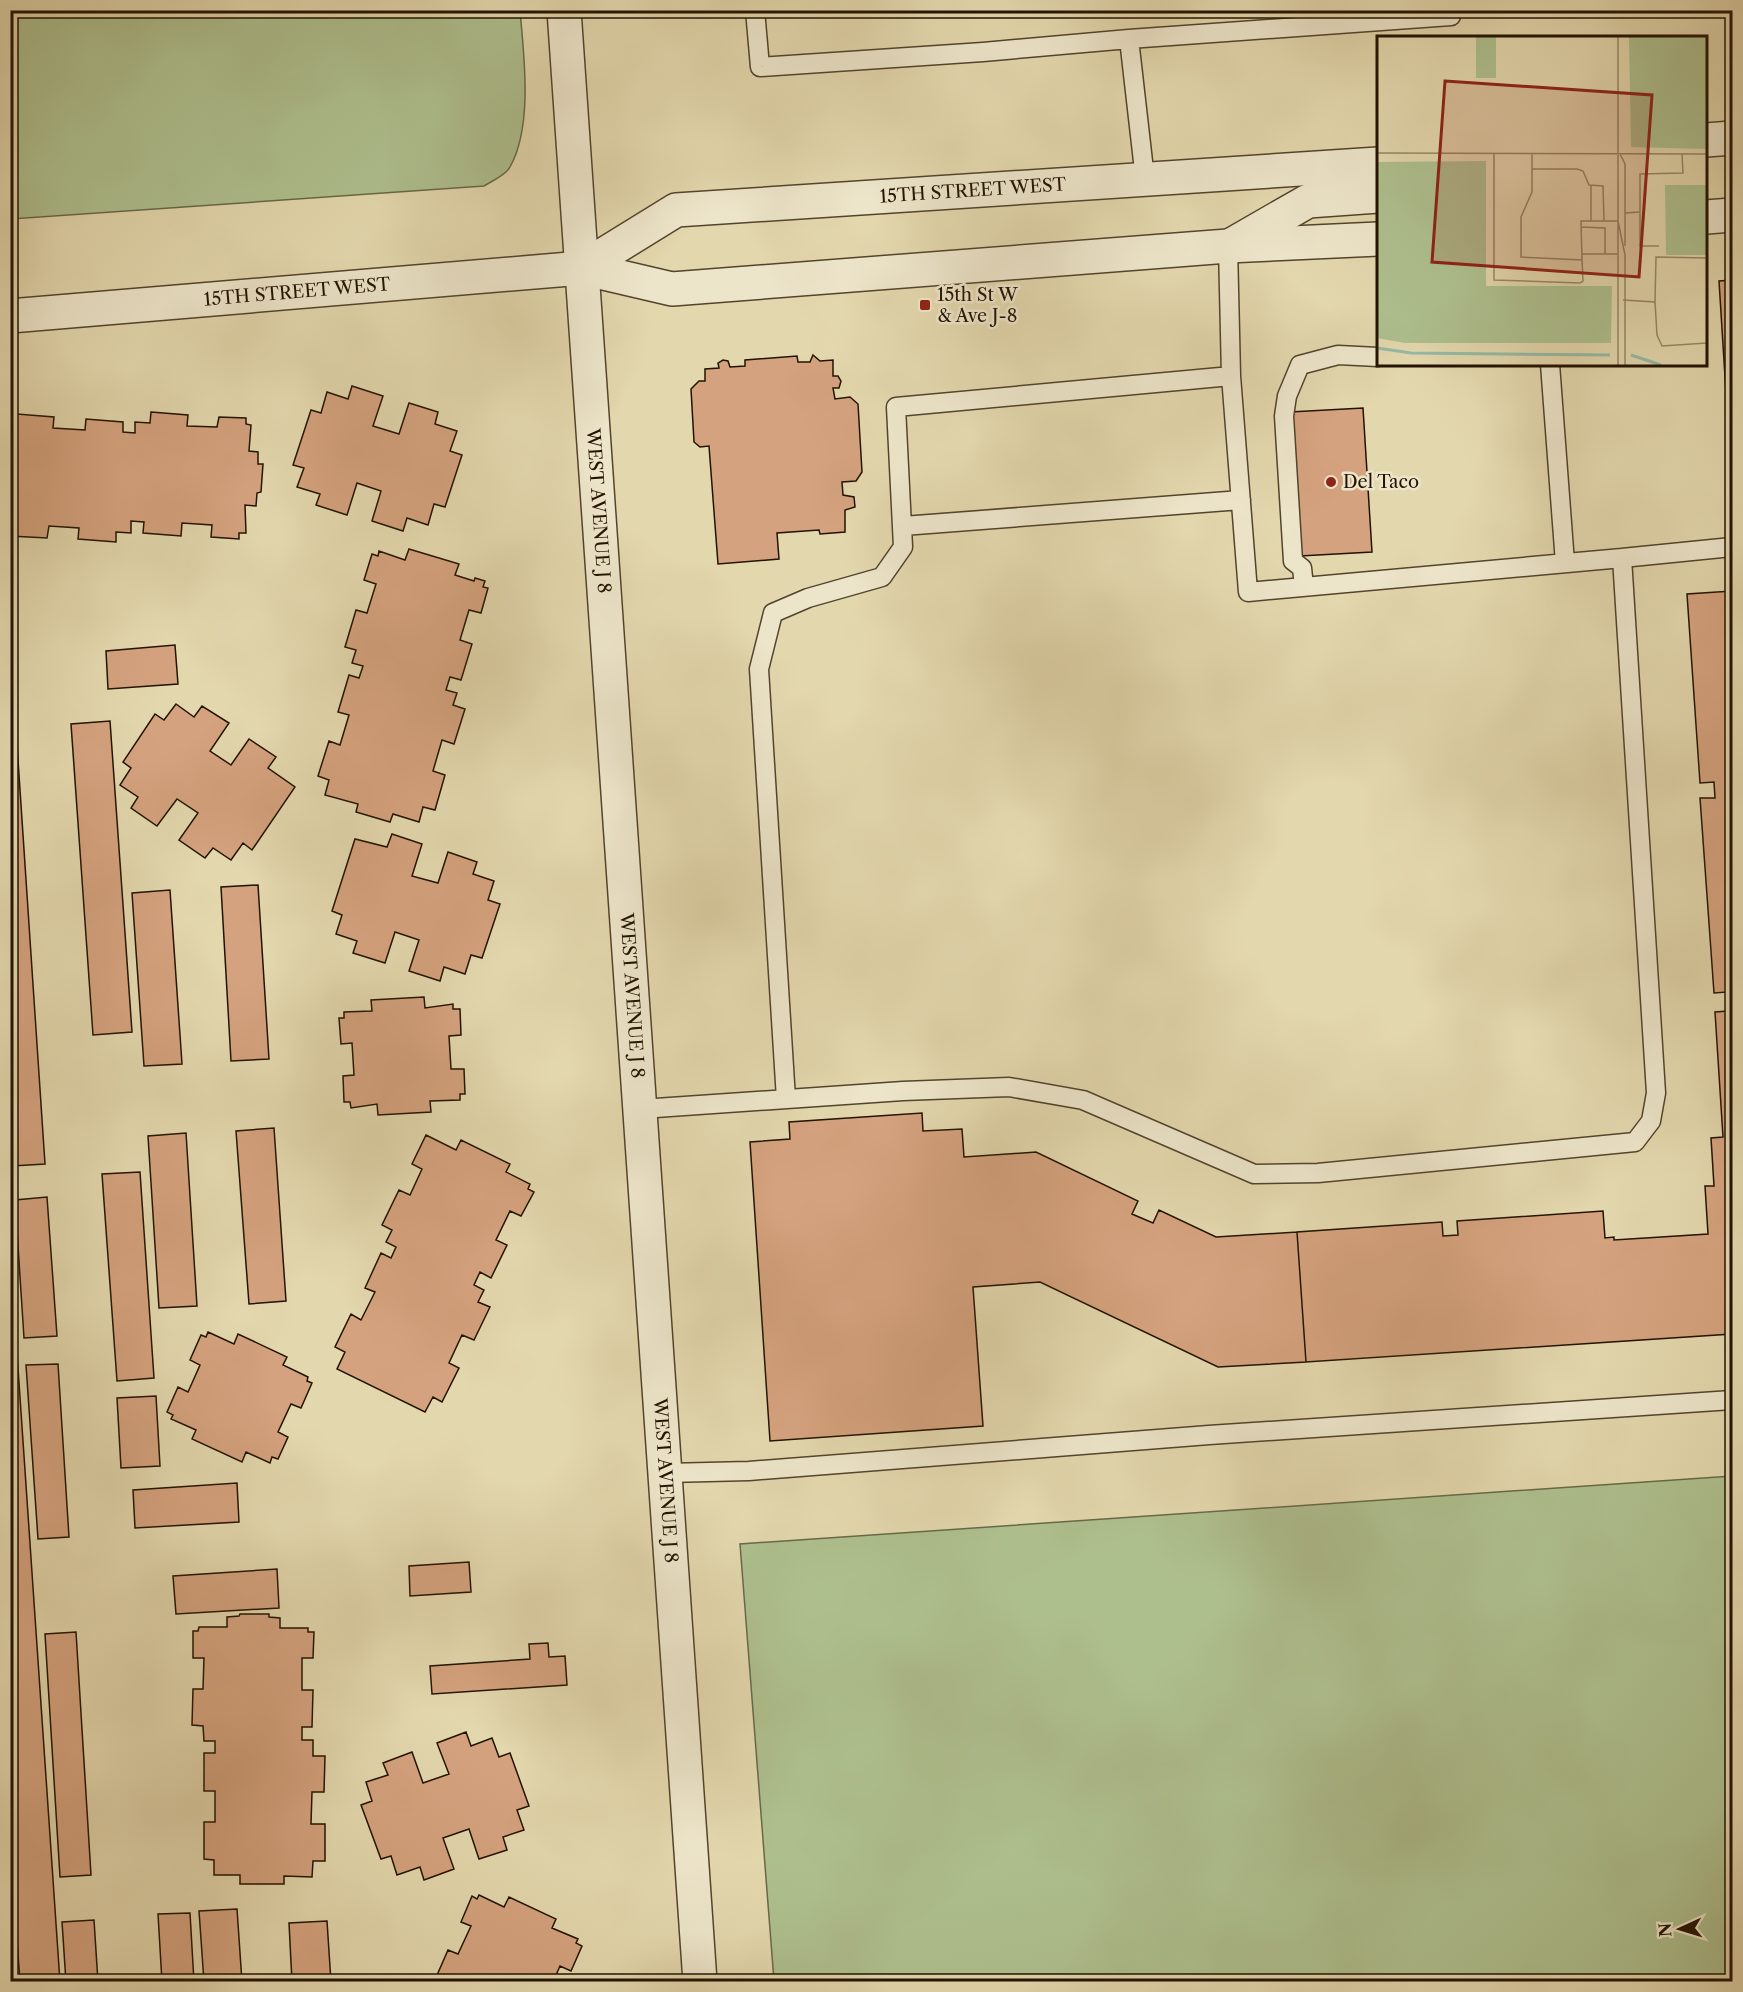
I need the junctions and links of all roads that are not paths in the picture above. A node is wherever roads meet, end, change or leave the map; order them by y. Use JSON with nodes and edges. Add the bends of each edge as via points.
{"nodes":[{"id":1,"x":564,"y":10,"type":"edge"},
{"id":2,"x":755,"y":10,"type":"edge"},
{"id":3,"x":1451,"y":10,"type":"edge"},
{"id":4,"x":1129,"y":39,"type":"junction"},
{"id":5,"x":1732,"y":138,"type":"edge"},
{"id":6,"x":1707,"y":140,"type":"edge"},
{"id":7,"x":1377,"y":164,"type":"edge"},
{"id":8,"x":1145,"y":179,"type":"junction"},
{"id":9,"x":1377,"y":196,"type":"edge"},
{"id":10,"x":1732,"y":215,"type":"edge"},
{"id":11,"x":1707,"y":217,"type":"edge"},
{"id":12,"x":1377,"y":239,"type":"edge"},
{"id":13,"x":1228,"y":246,"type":"junction"},
{"id":14,"x":582,"y":268,"type":"junction"},
{"id":15,"x":10,"y":316,"type":"edge"},
{"id":16,"x":1377,"y":357,"type":"edge"},
{"id":17,"x":1550,"y":366,"type":"edge"},
{"id":18,"x":1231,"y":376,"type":"junction"},
{"id":19,"x":1241,"y":501,"type":"junction"},
{"id":20,"x":903,"y":526,"type":"junction"},
{"id":21,"x":1732,"y":547,"type":"edge"},
{"id":22,"x":1622,"y":558,"type":"junction"},
{"id":23,"x":1565,"y":563,"type":"junction"},
{"id":24,"x":1304,"y":587,"type":"junction"},
{"id":25,"x":786,"y":1099,"type":"junction"},
{"id":26,"x":641,"y":1109,"type":"junction"},
{"id":27,"x":1732,"y":1400,"type":"edge"},
{"id":28,"x":667,"y":1473,"type":"junction"},
{"id":29,"x":700,"y":1982,"type":"edge"}],
"edges":[{"from":1,"to":14,"type":"street","name":"WEST AVENUE J 8"},
{"from":2,"to":4,"type":"lane","via":[[760,67]]},
{"from":3,"to":4,"type":"lane","via":[[1451,16]]},
{"from":4,"to":8,"type":"lane"},
{"from":5,"to":6,"type":"street"},
{"from":7,"to":8,"type":"street","name":"15TH STREET WEST"},
{"from":8,"to":14,"type":"street","name":"15TH STREET WEST","via":[[676,210]]},
{"from":9,"to":13,"type":"street","via":[[1308,201]]},
{"from":10,"to":11,"type":"street"},
{"from":12,"to":13,"type":"street","name":"15TH STREET WEST"},
{"from":13,"to":14,"type":"street","name":"15TH STREET WEST","via":[[672,290]]},
{"from":13,"to":18,"type":"lane"},
{"from":14,"to":15,"type":"street","name":"15TH STREET WEST"},
{"from":14,"to":26,"type":"street","name":"WEST AVENUE J 8"},
{"from":16,"to":24,"type":"lane","via":[[1338,355],[1300,364],[1287,396],[1284,416],[1293,561],[1302,568]]},
{"from":17,"to":23,"type":"lane"},
{"from":18,"to":19,"type":"lane"},
{"from":18,"to":20,"type":"lane","via":[[896,407]]},
{"from":19,"to":20,"type":"lane"},
{"from":19,"to":24,"type":"lane","via":[[1248,592]]},
{"from":20,"to":25,"type":"lane","via":[[903,547],[882,577],[808,598],[773,613],[759,669]]},
{"from":21,"to":22,"type":"lane"},
{"from":22,"to":23,"type":"lane"},
{"from":22,"to":25,"type":"lane","via":[[1656,1093],[1651,1121],[1635,1142],[1318,1173],[1254,1174],[1083,1100],[1009,1087]]},
{"from":23,"to":24,"type":"lane"},
{"from":25,"to":26,"type":"lane"},
{"from":26,"to":28,"type":"street","name":"WEST AVENUE J 8"},
{"from":27,"to":28,"type":"lane","via":[[749,1471]]},
{"from":28,"to":29,"type":"street","name":"WEST AVENUE J 8"}]}
